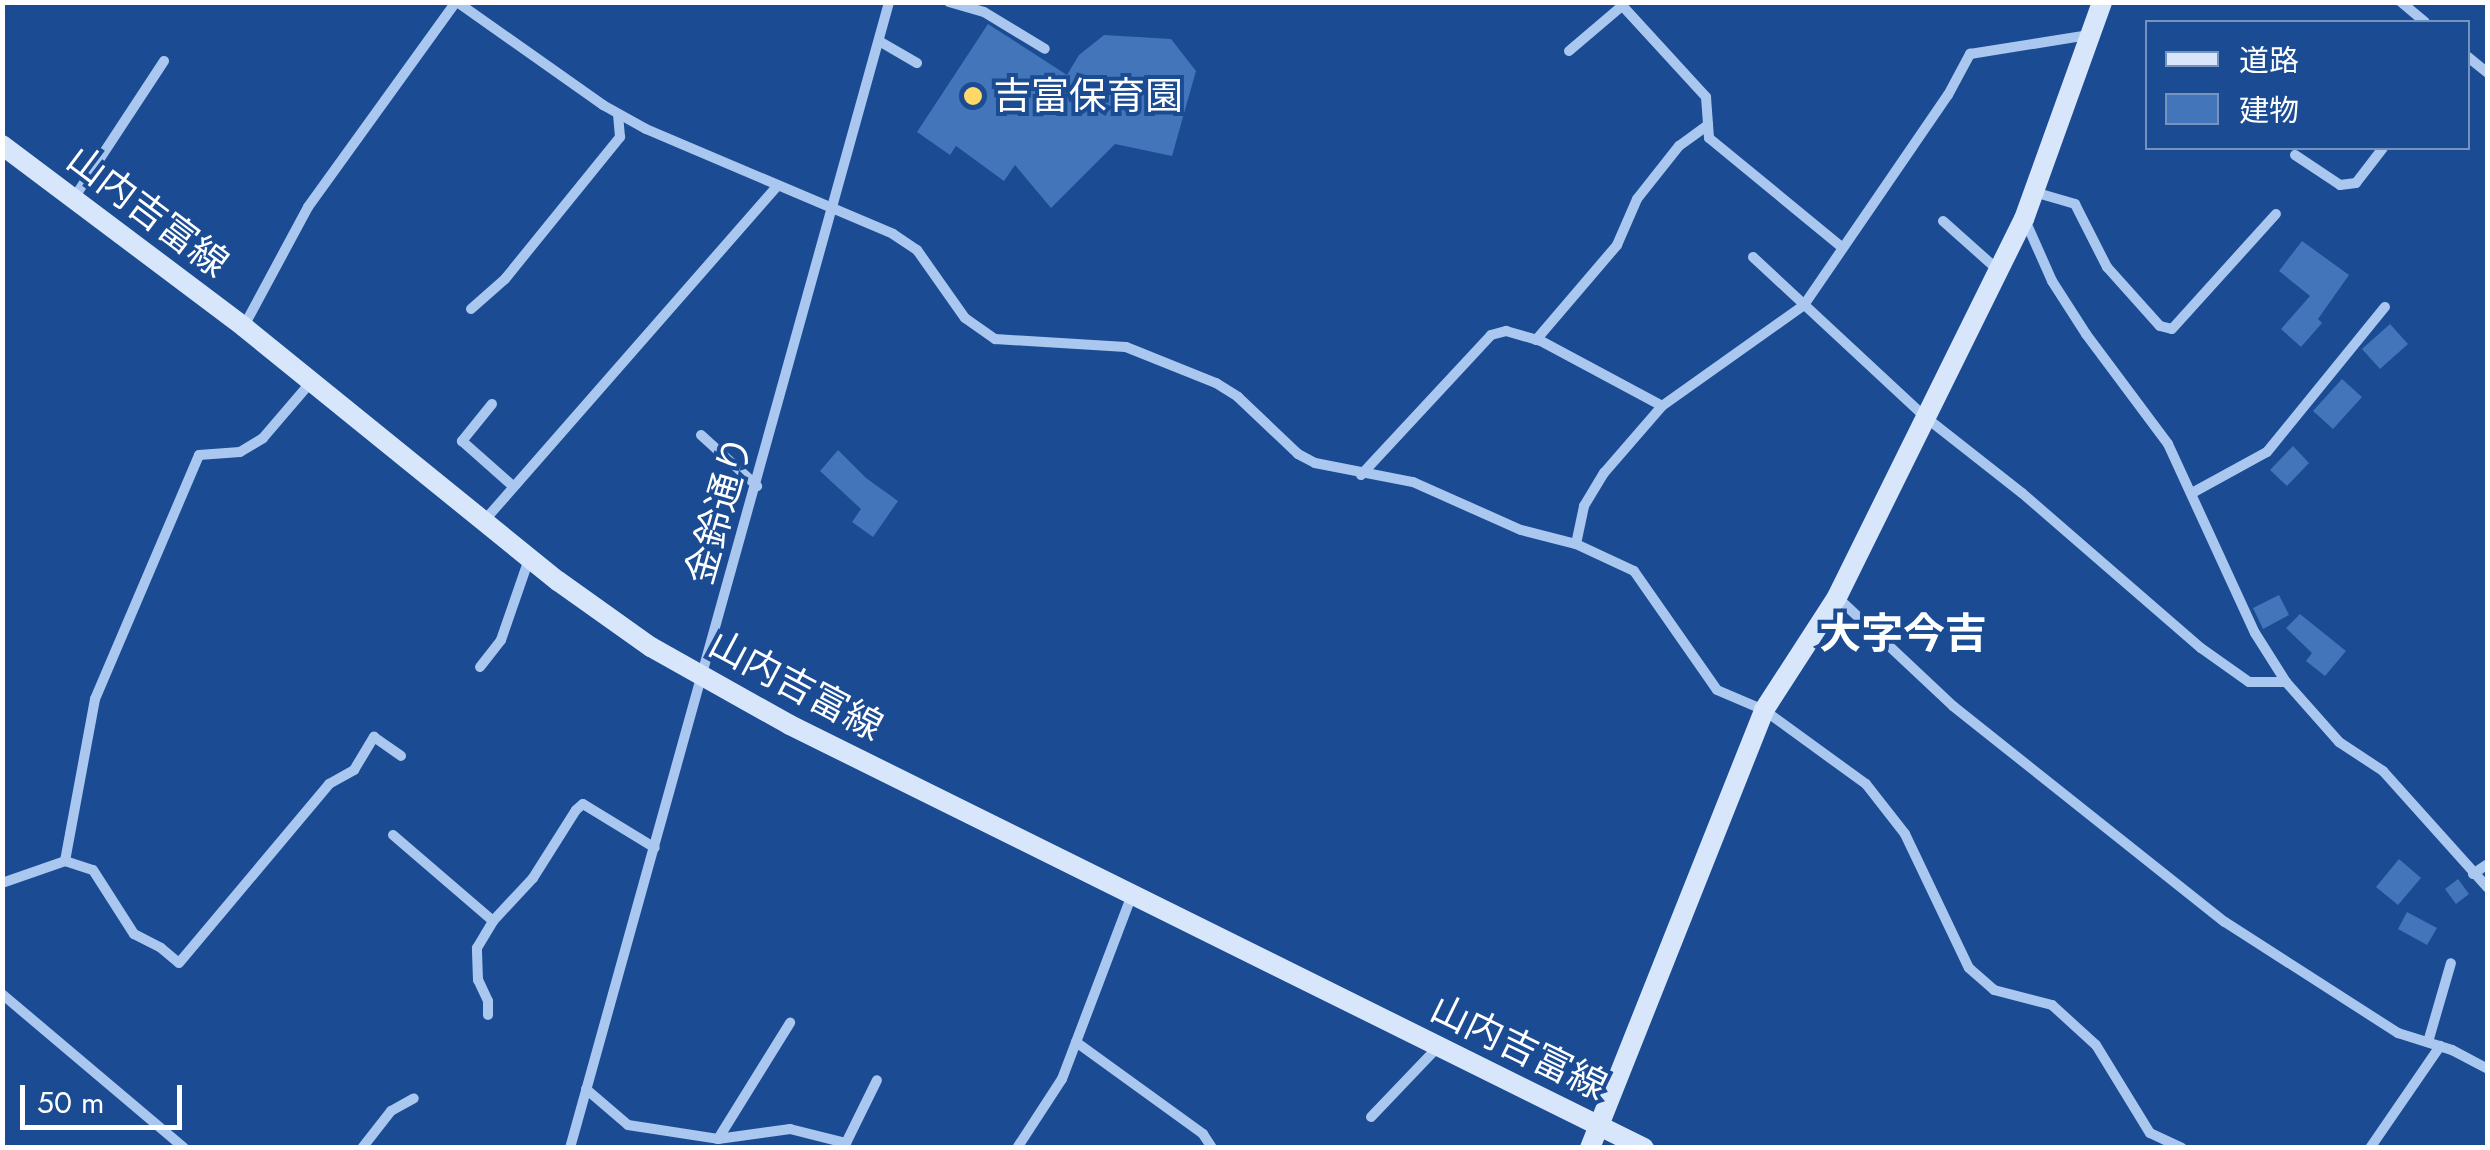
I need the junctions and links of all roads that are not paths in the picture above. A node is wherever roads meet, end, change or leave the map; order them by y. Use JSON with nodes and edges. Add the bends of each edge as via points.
{"nodes":[{"id":1,"x":457,"y":2,"type":"edge"},
{"id":2,"x":889,"y":2,"type":"edge"},
{"id":3,"x":949,"y":2,"type":"edge"},
{"id":4,"x":2102,"y":2,"type":"edge"},
{"id":5,"x":2401,"y":2,"type":"edge"},
{"id":6,"x":1621,"y":4,"type":"edge"},
{"id":7,"x":2423,"y":20,"type":"edge"},
{"id":8,"x":2090,"y":34,"type":"junction"},
{"id":9,"x":879,"y":40,"type":"junction"},
{"id":10,"x":1044,"y":49,"type":"dead end"},
{"id":11,"x":1568,"y":51,"type":"dead end"},
{"id":12,"x":164,"y":62,"type":"dead end"},
{"id":13,"x":917,"y":63,"type":"dead end"},
{"id":14,"x":618,"y":114,"type":"junction"},
{"id":15,"x":1708,"y":125,"type":"junction"},
{"id":16,"x":2,"y":144,"type":"edge"},
{"id":17,"x":2381,"y":150,"type":"edge"},
{"id":18,"x":2294,"y":155,"type":"dead end"},
{"id":19,"x":776,"y":186,"type":"junction"},
{"id":20,"x":2034,"y":192,"type":"junction"},
{"id":21,"x":74,"y":198,"type":"junction"},
{"id":22,"x":834,"y":211,"type":"junction"},
{"id":23,"x":2276,"y":214,"type":"dead end"},
{"id":24,"x":2024,"y":219,"type":"junction"},
{"id":25,"x":1943,"y":222,"type":"dead end"},
{"id":26,"x":1843,"y":248,"type":"junction"},
{"id":27,"x":1753,"y":257,"type":"dead end"},
{"id":28,"x":1998,"y":270,"type":"junction"},
{"id":29,"x":1804,"y":304,"type":"junction"},
{"id":30,"x":2385,"y":307,"type":"dead end"},
{"id":31,"x":471,"y":308,"type":"dead end"},
{"id":32,"x":244,"y":327,"type":"junction"},
{"id":33,"x":1536,"y":340,"type":"junction"},
{"id":34,"x":311,"y":382,"type":"junction"},
{"id":35,"x":492,"y":404,"type":"dead end"},
{"id":36,"x":1662,"y":406,"type":"junction"},
{"id":37,"x":1924,"y":416,"type":"junction"},
{"id":38,"x":702,"y":435,"type":"dead end"},
{"id":39,"x":1361,"y":474,"type":"junction"},
{"id":40,"x":757,"y":486,"type":"junction"},
{"id":41,"x":514,"y":487,"type":"junction"},
{"id":42,"x":2192,"y":493,"type":"junction"},
{"id":43,"x":484,"y":522,"type":"junction"},
{"id":44,"x":1576,"y":544,"type":"junction"},
{"id":45,"x":530,"y":558,"type":"junction"},
{"id":46,"x":1837,"y":597,"type":"junction"},
{"id":47,"x":480,"y":667,"type":"dead end"},
{"id":48,"x":704,"y":677,"type":"junction"},
{"id":49,"x":2286,"y":682,"type":"junction"},
{"id":50,"x":1764,"y":710,"type":"junction"},
{"id":51,"x":401,"y":756,"type":"dead end"},
{"id":52,"x":393,"y":834,"type":"dead end"},
{"id":53,"x":655,"y":848,"type":"junction"},
{"id":54,"x":64,"y":861,"type":"junction"},
{"id":55,"x":2488,"y":864,"type":"edge"},
{"id":56,"x":2473,"y":874,"type":"junction"},
{"id":57,"x":2,"y":883,"type":"edge"},
{"id":58,"x":2488,"y":888,"type":"edge"},
{"id":59,"x":1132,"y":894,"type":"junction"},
{"id":60,"x":493,"y":921,"type":"junction"},
{"id":61,"x":2451,"y":962,"type":"dead end"},
{"id":62,"x":2,"y":994,"type":"edge"},
{"id":63,"x":488,"y":1015,"type":"dead end"},
{"id":64,"x":790,"y":1023,"type":"dead end"},
{"id":65,"x":1076,"y":1042,"type":"junction"},
{"id":66,"x":2428,"y":1042,"type":"junction"},
{"id":67,"x":1439,"y":1046,"type":"junction"},
{"id":68,"x":2440,"y":1046,"type":"junction"},
{"id":69,"x":2488,"y":1069,"type":"edge"},
{"id":70,"x":877,"y":1080,"type":"dead end"},
{"id":71,"x":586,"y":1089,"type":"junction"},
{"id":72,"x":414,"y":1098,"type":"dead end"},
{"id":73,"x":1372,"y":1117,"type":"dead end"},
{"id":74,"x":1598,"y":1125,"type":"junction"},
{"id":75,"x":718,"y":1139,"type":"junction"},
{"id":76,"x":180,"y":1146,"type":"edge"},
{"id":77,"x":362,"y":1148,"type":"edge"},
{"id":78,"x":570,"y":1148,"type":"edge"},
{"id":79,"x":1017,"y":1148,"type":"edge"},
{"id":80,"x":1212,"y":1148,"type":"edge"},
{"id":81,"x":1590,"y":1148,"type":"edge"},
{"id":82,"x":1644,"y":1148,"type":"edge"},
{"id":83,"x":2182,"y":1148,"type":"edge"},
{"id":84,"x":2370,"y":1148,"type":"edge"}],
"edges":[{"from":1,"to":14,"type":"street"},
{"from":1,"to":32,"type":"street","via":[[308,207]]},
{"from":2,"to":9,"type":"street","name":"金鈴通り"},
{"from":3,"to":10,"type":"street","via":[[984,12]]},
{"from":4,"to":8,"type":"main road"},
{"from":5,"to":7,"type":"street"},
{"from":6,"to":11,"type":"street"},
{"from":6,"to":15,"type":"street","via":[[1706,98]]},
{"from":8,"to":20,"type":"main road"},
{"from":8,"to":26,"type":"street","via":[[1970,54]]},
{"from":9,"to":13,"type":"street"},
{"from":9,"to":22,"type":"street","name":"金鈴通り"},
{"from":12,"to":21,"type":"street"},
{"from":14,"to":19,"type":"street"},
{"from":14,"to":31,"type":"street","via":[[620,137],[505,279]]},
{"from":15,"to":26,"type":"street","via":[[1709,138]]},
{"from":15,"to":33,"type":"street","via":[[1680,146],[1637,198],[1617,246]]},
{"from":16,"to":21,"type":"main road","name":"山内吉富線"},
{"from":17,"to":18,"type":"street","via":[[2356,183],[2340,185]]},
{"from":19,"to":22,"type":"street"},
{"from":19,"to":41,"type":"street"},
{"from":20,"to":23,"type":"street","via":[[2075,204],[2107,267],[2160,326],[2172,329]]},
{"from":20,"to":24,"type":"main road"},
{"from":21,"to":32,"type":"main road","name":"山内吉富線"},
{"from":22,"to":39,"type":"street","via":[[917,250],[965,318],[995,339],[1126,348],[1227,390],[1298,454]]},
{"from":22,"to":40,"type":"street","name":"金鈴通り"},
{"from":24,"to":28,"type":"main road"},
{"from":24,"to":42,"type":"street","via":[[2052,281],[2168,444]]},
{"from":25,"to":28,"type":"street"},
{"from":26,"to":29,"type":"street"},
{"from":27,"to":29,"type":"street"},
{"from":28,"to":37,"type":"main road"},
{"from":29,"to":36,"type":"street"},
{"from":29,"to":37,"type":"street"},
{"from":30,"to":42,"type":"street","via":[[2266,452]]},
{"from":32,"to":34,"type":"main road","name":"山内吉富線"},
{"from":33,"to":36,"type":"street"},
{"from":33,"to":39,"type":"street","via":[[1506,331],[1492,335]]},
{"from":34,"to":43,"type":"main road","name":"山内吉富線"},
{"from":34,"to":54,"type":"street","via":[[263,438],[240,452],[199,455],[95,700]]},
{"from":35,"to":41,"type":"street","via":[[462,441]]},
{"from":36,"to":44,"type":"street","via":[[1604,473],[1584,506]]},
{"from":37,"to":46,"type":"main road"},
{"from":37,"to":49,"type":"street","via":[[2200,648],[2249,682]]},
{"from":38,"to":40,"type":"street"},
{"from":39,"to":44,"type":"street","via":[[1412,482],[1521,530]]},
{"from":40,"to":48,"type":"street","name":"金鈴通り"},
{"from":41,"to":43,"type":"street"},
{"from":42,"to":49,"type":"street","via":[[2255,633]]},
{"from":43,"to":45,"type":"main road","name":"山内吉富線"},
{"from":44,"to":50,"type":"street","via":[[1634,572],[1718,690]]},
{"from":45,"to":47,"type":"street","via":[[501,640]]},
{"from":45,"to":48,"type":"main road","name":"山内吉富線"},
{"from":46,"to":50,"type":"main road"},
{"from":46,"to":66,"type":"street","via":[[1953,706],[2211,912],[2398,1033]]},
{"from":48,"to":53,"type":"street","name":"金鈴通り"},
{"from":48,"to":59,"type":"main road","name":"山内吉富線"},
{"from":49,"to":56,"type":"street","via":[[2339,742],[2384,771]]},
{"from":50,"to":74,"type":"main road"},
{"from":50,"to":83,"type":"street","via":[[1866,784],[1905,834],[1969,968],[1994,990],[2052,1004],[2096,1045],[2150,1133]]},
{"from":51,"to":54,"type":"street","via":[[374,738],[354,770],[329,784],[178,962],[134,934],[93,870]]},
{"from":52,"to":60,"type":"street"},
{"from":53,"to":60,"type":"street","via":[[582,804],[533,878]]},
{"from":53,"to":71,"type":"street","name":"金鈴通り"},
{"from":54,"to":57,"type":"street"},
{"from":55,"to":56,"type":"street"},
{"from":56,"to":58,"type":"street"},
{"from":59,"to":65,"type":"street"},
{"from":59,"to":67,"type":"main road","name":"山内吉富線"},
{"from":60,"to":63,"type":"street","via":[[476,964]]},
{"from":61,"to":66,"type":"street"},
{"from":62,"to":76,"type":"street"},
{"from":64,"to":75,"type":"street"},
{"from":65,"to":79,"type":"street","via":[[1062,1079]]},
{"from":65,"to":80,"type":"street","via":[[1203,1134]]},
{"from":66,"to":68,"type":"street"},
{"from":67,"to":73,"type":"street"},
{"from":67,"to":74,"type":"main road","name":"山内吉富線"},
{"from":68,"to":69,"type":"street"},
{"from":68,"to":84,"type":"street"},
{"from":70,"to":75,"type":"street","via":[[846,1143],[790,1129]]},
{"from":71,"to":75,"type":"street","via":[[628,1125]]},
{"from":71,"to":78,"type":"street","name":"金鈴通り"},
{"from":72,"to":77,"type":"street","via":[[391,1112]]},
{"from":74,"to":81,"type":"main road"},
{"from":74,"to":82,"type":"main road","name":"山内吉富線"}]}
